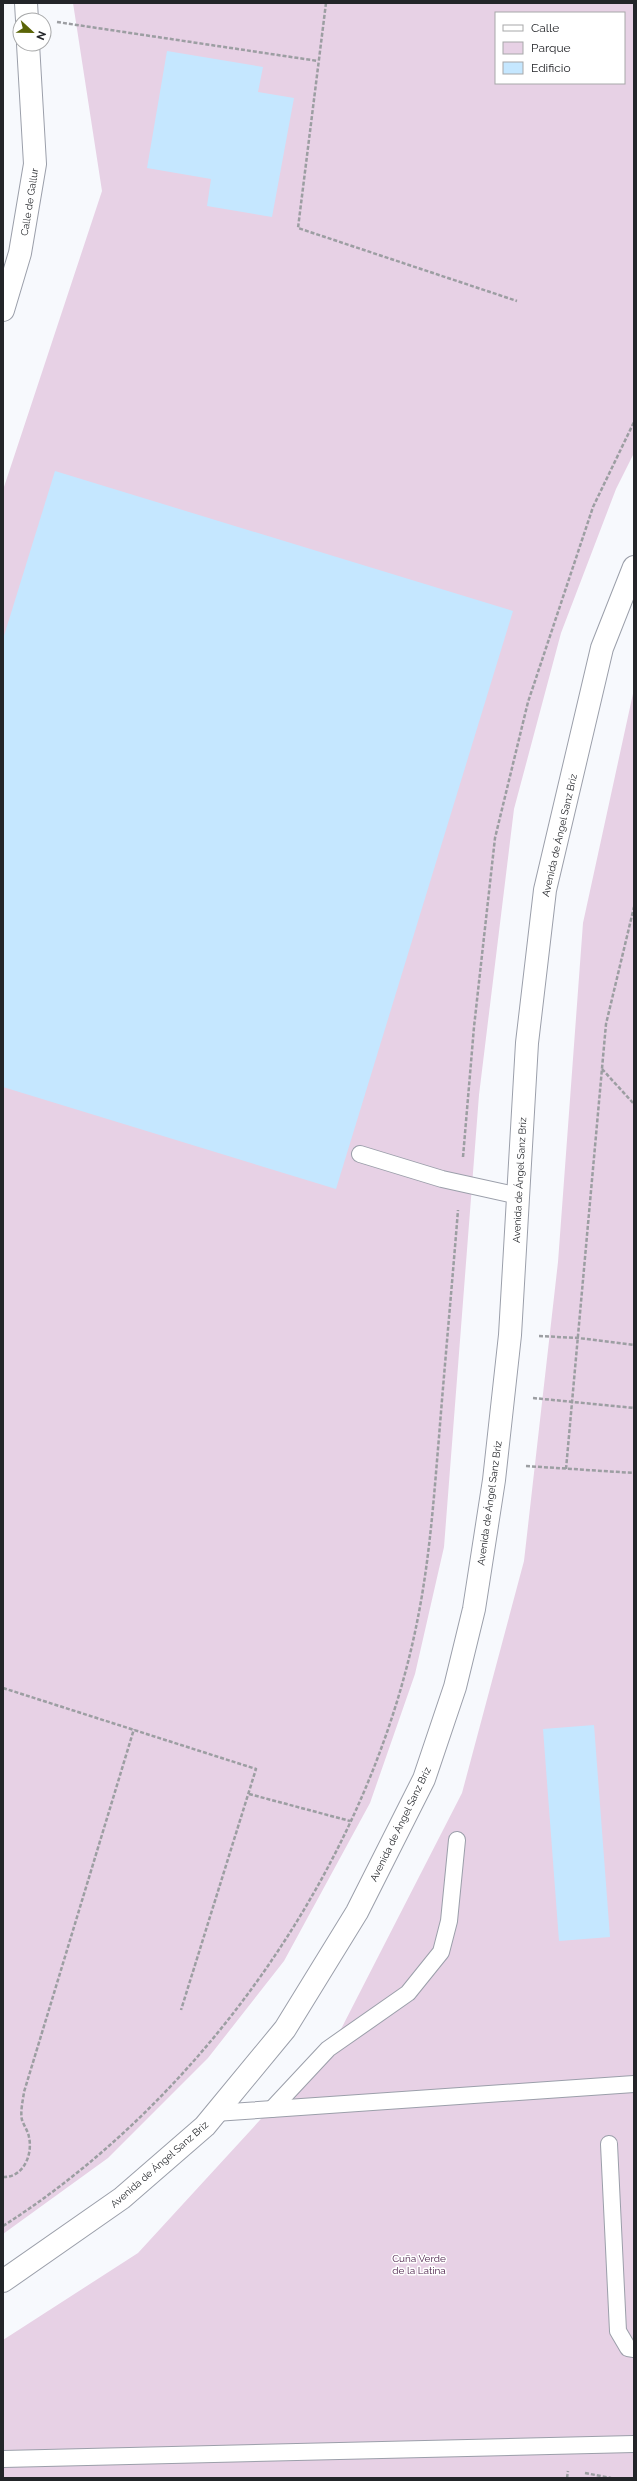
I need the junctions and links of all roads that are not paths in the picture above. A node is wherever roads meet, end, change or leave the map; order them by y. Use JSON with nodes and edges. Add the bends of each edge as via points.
{"nodes":[{"id":1,"x":28,"y":52,"type":"edge"},
{"id":2,"x":3,"y":310,"type":"edge"},
{"id":3,"x":634,"y":567,"type":"edge"},
{"id":4,"x":360,"y":1154,"type":"dead end"},
{"id":5,"x":519,"y":1196,"type":"junction"},
{"id":6,"x":457,"y":1840,"type":"dead end"},
{"id":7,"x":634,"y":2084,"type":"edge"},
{"id":8,"x":272,"y":2109,"type":"junction"},
{"id":9,"x":215,"y":2113,"type":"junction"},
{"id":10,"x":609,"y":2144,"type":"dead end"},
{"id":11,"x":3,"y":2281,"type":"edge"},
{"id":12,"x":634,"y":2350,"type":"edge"},
{"id":13,"x":634,"y":2444,"type":"edge"},
{"id":14,"x":3,"y":2459,"type":"edge"}],
"edges":[{"from":1,"to":2,"type":"street","name":"Calle de Gallur","via":[[35,164],[20,253]]},
{"from":3,"to":5,"type":"street","name":"Avenida de Ángel Sanz Briz","via":[[602,648],[545,890],[527,1043]]},
{"from":4,"to":5,"type":"lane","via":[[461,1183]]},
{"from":5,"to":9,"type":"street","name":"Avenida de Ángel Sanz Briz","via":[[510,1335],[495,1464],[474,1609],[456,1687],[424,1779],[357,1912],[285,2029]]},
{"from":6,"to":8,"type":"lane","via":[[449,1921],[441,1952],[408,1992],[328,2050]]},
{"from":7,"to":8,"type":"lane"},
{"from":8,"to":9,"type":"lane"},
{"from":9,"to":11,"type":"street","name":"Avenida de Ángel Sanz Briz","via":[[205,2126],[122,2198]]},
{"from":10,"to":12,"type":"lane","via":[[618,2332],[628,2348]]},
{"from":13,"to":14,"type":"lane"}]}
